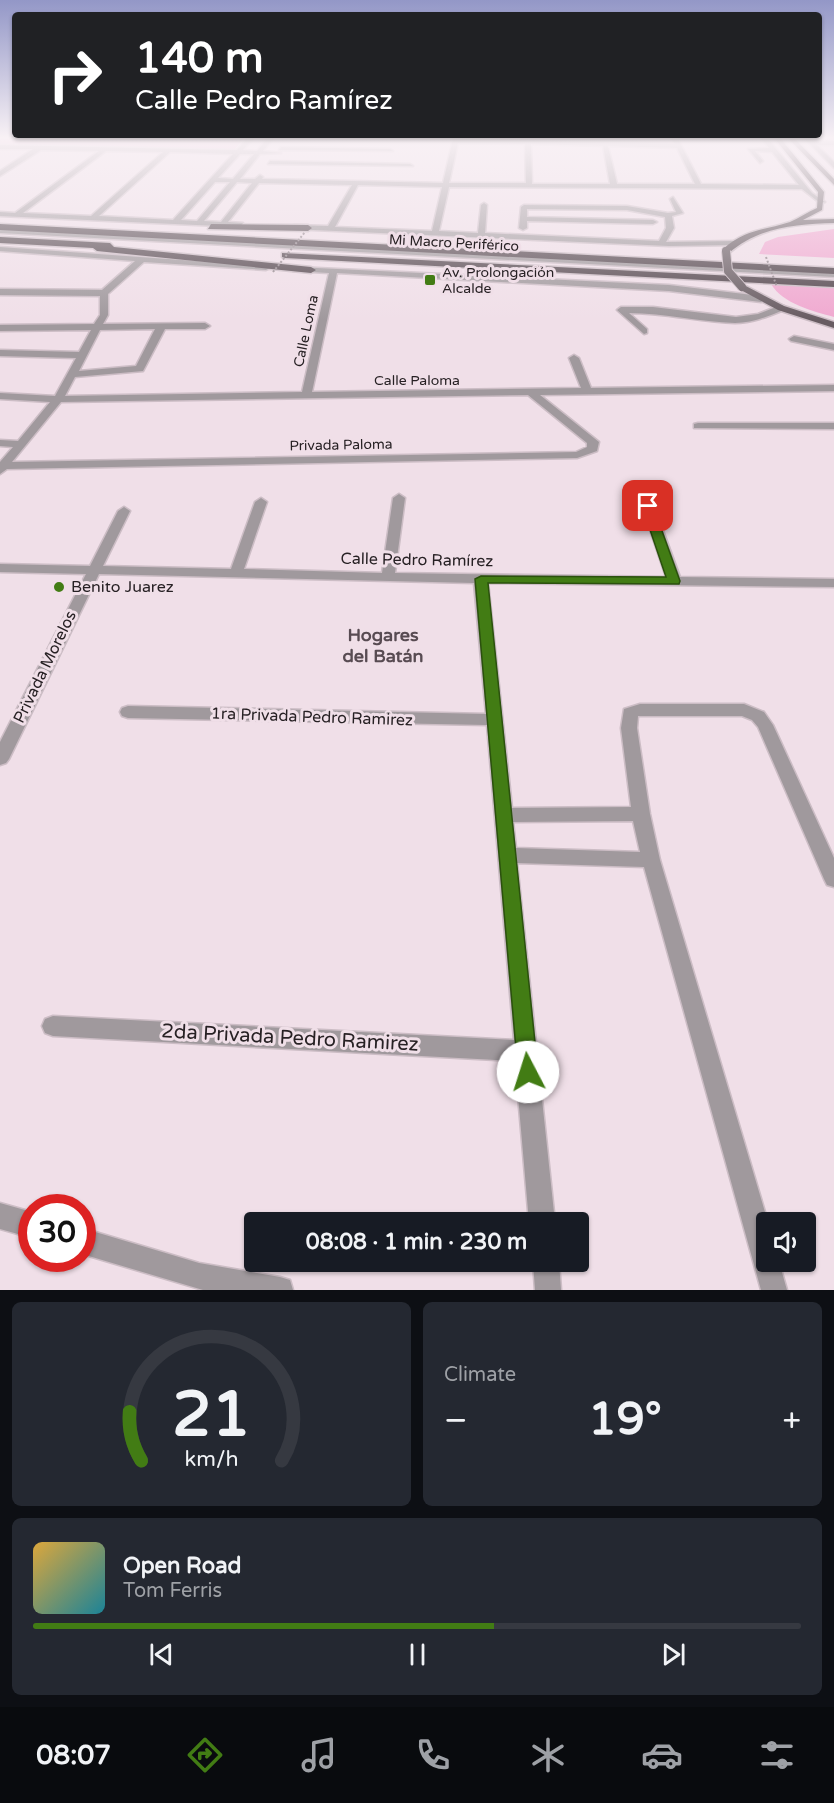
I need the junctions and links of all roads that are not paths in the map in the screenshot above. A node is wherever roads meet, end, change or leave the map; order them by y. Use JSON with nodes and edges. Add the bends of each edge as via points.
{"nodes":[{"id":1,"x":37,"y":199,"type":"edge"},
{"id":2,"x":114,"y":199,"type":"edge"},
{"id":3,"x":196,"y":199,"type":"edge"},
{"id":4,"x":219,"y":199,"type":"edge"},
{"id":5,"x":242,"y":199,"type":"edge"},
{"id":6,"x":347,"y":199,"type":"edge"},
{"id":7,"x":443,"y":199,"type":"edge"},
{"id":8,"x":673,"y":199,"type":"dead end"},
{"id":9,"x":819,"y":199,"type":"edge"},
{"id":10,"x":822,"y":202,"type":"joint"},
{"id":11,"x":484,"y":205,"type":"dead end"},
{"id":12,"x":0,"y":214,"type":"edge"},
{"id":13,"x":16,"y":215,"type":"junction"},
{"id":14,"x":93,"y":218,"type":"junction"},
{"id":15,"x":524,"y":219,"type":"junction"},
{"id":16,"x":669,"y":219,"type":"junction"},
{"id":17,"x":638,"y":221,"type":"junction"},
{"id":18,"x":834,"y":221,"type":"edge"},
{"id":19,"x":175,"y":222,"type":"junction"},
{"id":20,"x":199,"y":223,"type":"junction"},
{"id":21,"x":223,"y":224,"type":"junction"},
{"id":22,"x":791,"y":224,"type":"junction"},
{"id":23,"x":523,"y":228,"type":"dead end"},
{"id":24,"x":330,"y":229,"type":"junction"},
{"id":25,"x":306,"y":230,"type":"junction"},
{"id":26,"x":0,"y":232,"type":"edge"},
{"id":27,"x":435,"y":233,"type":"junction"},
{"id":28,"x":481,"y":236,"type":"junction"},
{"id":29,"x":15,"y":240,"type":"junction"},
{"id":30,"x":620,"y":242,"type":"junction"},
{"id":31,"x":662,"y":243,"type":"junction"},
{"id":32,"x":734,"y":243,"type":"junction"},
{"id":33,"x":0,"y":249,"type":"edge"},
{"id":34,"x":142,"y":259,"type":"junction"},
{"id":35,"x":311,"y":270,"type":"junction"},
{"id":36,"x":333,"y":271,"type":"junction"},
{"id":37,"x":834,"y":277,"type":"edge"},
{"id":38,"x":610,"y":285,"type":"junction"},
{"id":39,"x":0,"y":292,"type":"edge"},
{"id":40,"x":104,"y":293,"type":"junction"},
{"id":41,"x":761,"y":298,"type":"junction"},
{"id":42,"x":781,"y":308,"type":"junction"},
{"id":43,"x":621,"y":310,"type":"junction"},
{"id":44,"x":834,"y":325,"type":"edge"},
{"id":45,"x":205,"y":326,"type":"dead end"},
{"id":46,"x":161,"y":327,"type":"junction"},
{"id":47,"x":0,"y":328,"type":"edge"},
{"id":48,"x":98,"y":328,"type":"junction"},
{"id":49,"x":644,"y":331,"type":"dead end"},
{"id":50,"x":794,"y":339,"type":"dead end"},
{"id":51,"x":834,"y":347,"type":"edge"},
{"id":52,"x":0,"y":353,"type":"edge"},
{"id":53,"x":83,"y":356,"type":"junction"},
{"id":54,"x":574,"y":358,"type":"dead end"},
{"id":55,"x":72,"y":374,"type":"junction"},
{"id":56,"x":834,"y":388,"type":"edge"},
{"id":57,"x":588,"y":393,"type":"junction"},
{"id":58,"x":532,"y":394,"type":"junction"},
{"id":59,"x":0,"y":396,"type":"edge"},
{"id":60,"x":306,"y":396,"type":"junction"},
{"id":61,"x":58,"y":399,"type":"junction"},
{"id":62,"x":698,"y":426,"type":"dead end"},
{"id":63,"x":834,"y":426,"type":"edge"},
{"id":64,"x":0,"y":443,"type":"edge"},
{"id":65,"x":20,"y":444,"type":"junction"},
{"id":66,"x":1,"y":468,"type":"edge"},
{"id":67,"x":399,"y":498,"type":"dead end"},
{"id":68,"x":261,"y":502,"type":"dead end"},
{"id":69,"x":648,"y":506,"type":"dead end"},
{"id":70,"x":124,"y":511,"type":"dead end"},
{"id":71,"x":0,"y":568,"type":"edge"},
{"id":72,"x":92,"y":570,"type":"junction"},
{"id":73,"x":236,"y":574,"type":"junction"},
{"id":74,"x":388,"y":577,"type":"junction"},
{"id":75,"x":481,"y":579,"type":"junction"},
{"id":76,"x":674,"y":581,"type":"junction"},
{"id":77,"x":834,"y":583,"type":"edge"},
{"id":78,"x":128,"y":712,"type":"dead end"},
{"id":79,"x":496,"y":720,"type":"junction"},
{"id":80,"x":0,"y":759,"type":"edge"},
{"id":81,"x":505,"y":814,"type":"junction"},
{"id":82,"x":641,"y":814,"type":"junction"},
{"id":83,"x":508,"y":855,"type":"junction"},
{"id":84,"x":651,"y":860,"type":"junction"},
{"id":85,"x":834,"y":879,"type":"edge"},
{"id":86,"x":53,"y":1026,"type":"dead end"},
{"id":87,"x":526,"y":1051,"type":"junction"},
{"id":88,"x":541,"y":1212,"type":"edge"},
{"id":89,"x":0,"y":1216,"type":"edge"},
{"id":90,"x":18,"y":1221,"type":"edge"},
{"id":91,"x":96,"y":1245,"type":"edge"},
{"id":92,"x":547,"y":1272,"type":"edge"},
{"id":93,"x":197,"y":1283,"type":"edge"},
{"id":94,"x":280,"y":1290,"type":"edge"},
{"id":95,"x":549,"y":1290,"type":"edge"},
{"id":96,"x":774,"y":1290,"type":"edge"}],
"edges":[{"from":1,"to":13,"type":"street"},
{"from":2,"to":14,"type":"street"},
{"from":3,"to":19,"type":"street"},
{"from":4,"to":20,"type":"street"},
{"from":5,"to":21,"type":"street"},
{"from":6,"to":24,"type":"street"},
{"from":7,"to":27,"type":"street"},
{"from":8,"to":16,"type":"street","via":[[680,213]]},
{"from":9,"to":10,"type":"street"},
{"from":10,"to":22,"type":"main road","via":[[816,213]]},
{"from":11,"to":28,"type":"street"},
{"from":12,"to":13,"type":"street"},
{"from":13,"to":14,"type":"street"},
{"from":14,"to":19,"type":"street"},
{"from":15,"to":16,"type":"street","via":[[523,208],[530,207],[627,208]]},
{"from":15,"to":17,"type":"street"},
{"from":15,"to":23,"type":"street"},
{"from":16,"to":17,"type":"street"},
{"from":16,"to":31,"type":"street","via":[[670,228]]},
{"from":17,"to":30,"type":"street"},
{"from":18,"to":22,"type":"main road"},
{"from":19,"to":20,"type":"street"},
{"from":20,"to":21,"type":"street"},
{"from":21,"to":25,"type":"street"},
{"from":22,"to":32,"type":"main road"},
{"from":24,"to":25,"type":"street"},
{"from":24,"to":27,"type":"street"},
{"from":25,"to":26,"type":"highway"},
{"from":26,"to":29,"type":"highway"},
{"from":26,"to":37,"type":"highway"},
{"from":27,"to":28,"type":"street"},
{"from":28,"to":30,"type":"street"},
{"from":29,"to":35,"type":"highway"},
{"from":29,"to":37,"type":"highway"},
{"from":30,"to":31,"type":"street"},
{"from":31,"to":32,"type":"street"},
{"from":32,"to":41,"type":"main road","bridge":true,"via":[[723,262],[742,287]]},
{"from":33,"to":34,"type":"street"},
{"from":34,"to":35,"type":"street"},
{"from":34,"to":40,"type":"street"},
{"from":35,"to":36,"type":"street"},
{"from":36,"to":38,"type":"street"},
{"from":36,"to":60,"type":"street","name":"Calle Loma"},
{"from":38,"to":41,"type":"street"},
{"from":38,"to":43,"type":"street"},
{"from":39,"to":40,"type":"street"},
{"from":40,"to":48,"type":"street","via":[[104,315]]},
{"from":41,"to":42,"type":"main road"},
{"from":42,"to":43,"type":"street","via":[[736,320]]},
{"from":42,"to":44,"type":"main road"},
{"from":43,"to":49,"type":"street"},
{"from":45,"to":46,"type":"street"},
{"from":46,"to":48,"type":"street"},
{"from":46,"to":55,"type":"street","via":[[140,369]]},
{"from":47,"to":48,"type":"street"},
{"from":48,"to":53,"type":"street"},
{"from":50,"to":51,"type":"street"},
{"from":52,"to":53,"type":"street"},
{"from":53,"to":55,"type":"street"},
{"from":54,"to":57,"type":"street"},
{"from":55,"to":61,"type":"street"},
{"from":56,"to":57,"type":"street","name":"Calle Paloma"},
{"from":57,"to":58,"type":"street","name":"Calle Paloma"},
{"from":58,"to":60,"type":"street","name":"Calle Paloma"},
{"from":58,"to":66,"type":"street","name":"Privada Paloma","via":[[593,442],[593,449],[577,455]]},
{"from":59,"to":61,"type":"street","name":"Calle Paloma"},
{"from":60,"to":61,"type":"street","name":"Calle Paloma"},
{"from":61,"to":65,"type":"street"},
{"from":62,"to":63,"type":"street"},
{"from":64,"to":65,"type":"street"},
{"from":65,"to":66,"type":"street"},
{"from":67,"to":74,"type":"street"},
{"from":68,"to":73,"type":"street"},
{"from":69,"to":76,"type":"street"},
{"from":70,"to":72,"type":"street","name":"Privada Morelos"},
{"from":71,"to":72,"type":"street","name":"Calle Pedro Ramírez"},
{"from":72,"to":73,"type":"street","name":"Calle Pedro Ramírez"},
{"from":72,"to":80,"type":"street","name":"Privada Morelos"},
{"from":73,"to":74,"type":"street","name":"Calle Pedro Ramírez"},
{"from":74,"to":75,"type":"street","name":"Calle Pedro Ramírez"},
{"from":75,"to":76,"type":"street","name":"Calle Pedro Ramírez"},
{"from":75,"to":79,"type":"street"},
{"from":76,"to":77,"type":"street","name":"Calle Pedro Ramírez"},
{"from":78,"to":79,"type":"street","name":"1ra Privada Pedro Ramirez"},
{"from":79,"to":81,"type":"street"},
{"from":81,"to":82,"type":"street"},
{"from":81,"to":83,"type":"street"},
{"from":82,"to":84,"type":"street"},
{"from":82,"to":85,"type":"street","via":[[630,713],[744,711],[758,716],[765,725]]},
{"from":83,"to":84,"type":"street"},
{"from":83,"to":87,"type":"street"},
{"from":84,"to":96,"type":"street"},
{"from":86,"to":87,"type":"street","name":"2da Privada Pedro Ramirez"},
{"from":87,"to":88,"type":"street"},
{"from":89,"to":90,"type":"street"},
{"from":91,"to":93,"type":"street"},
{"from":92,"to":95,"type":"street"},
{"from":93,"to":94,"type":"street"}]}
